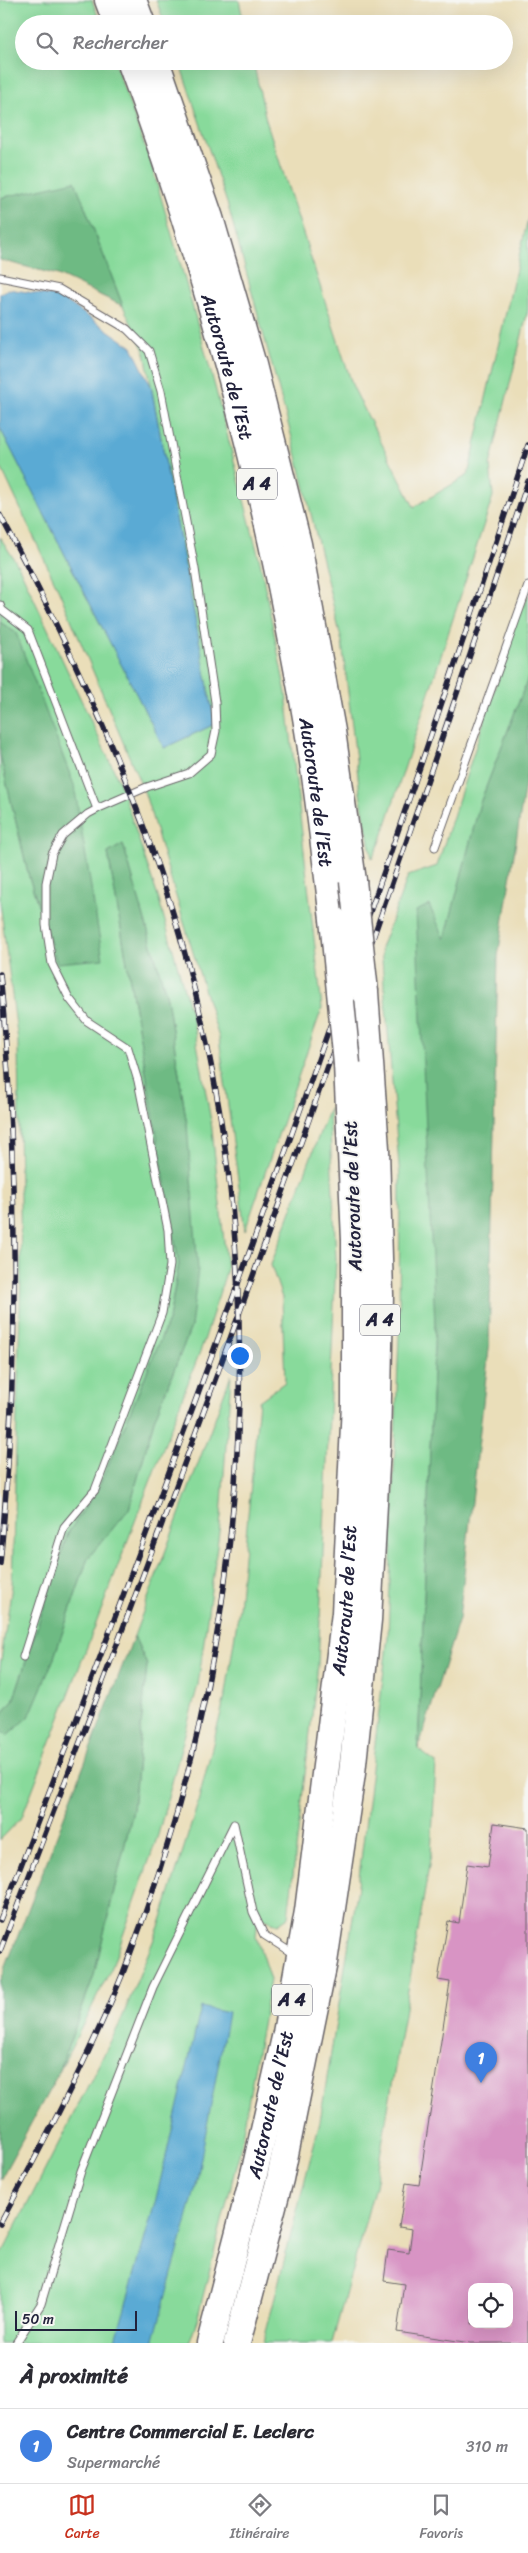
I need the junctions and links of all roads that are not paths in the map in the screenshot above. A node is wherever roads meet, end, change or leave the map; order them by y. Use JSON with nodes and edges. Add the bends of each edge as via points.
{"nodes":[{"id":1,"x":108,"y":0,"type":"edge"},
{"id":2,"x":134,"y":0,"type":"edge"},
{"id":3,"x":114,"y":15,"type":"edge"},
{"id":4,"x":139,"y":15,"type":"edge"},
{"id":5,"x":133,"y":70,"type":"edge"},
{"id":6,"x":159,"y":70,"type":"edge"},
{"id":7,"x":0,"y":277,"type":"edge"},
{"id":8,"x":528,"y":586,"type":"edge"},
{"id":9,"x":0,"y":605,"type":"edge"},
{"id":10,"x":97,"y":809,"type":"junction"},
{"id":11,"x":435,"y":848,"type":"dead end"},
{"id":12,"x":23,"y":1656,"type":"dead end"},
{"id":13,"x":300,"y":1958,"type":"junction"},
{"id":14,"x":16,"y":2343,"type":"edge"},
{"id":15,"x":210,"y":2343,"type":"edge"},
{"id":16,"x":237,"y":2343,"type":"edge"}],
"edges":[{"from":1,"to":3,"type":"highway"},
{"from":2,"to":4,"type":"highway"},
{"from":5,"to":13,"type":"highway","name":"Autoroute de l’Est","number":"A 4","bridge":true,"via":[[197,258],[230,374],[273,549],[318,794],[346,1064],[355,1240],[355,1404],[345,1613],[326,1779]]},
{"from":6,"to":16,"type":"highway","name":"Autoroute de l’Est","number":"A 4","bridge":true,"via":[[213,227],[253,365],[298,544],[332,731],[353,881],[376,1149],[380,1296],[377,1446],[368,1620],[352,1773],[324,1962],[280,2179]]},
{"from":7,"to":10,"type":"lane","via":[[59,289],[127,329],[149,351],[161,391],[195,569],[215,702],[216,730],[211,754],[189,773]]},
{"from":8,"to":11,"type":"lane"},
{"from":9,"to":10,"type":"lane","via":[[28,630]]},
{"from":10,"to":12,"type":"lane","via":[[64,834],[52,854],[46,883],[46,926],[52,964],[69,998],[87,1020],[128,1048],[138,1081],[168,1230],[170,1264],[162,1313],[95,1490],[64,1527]]},
{"from":13,"to":14,"type":"lane","via":[[264,1935],[253,1912],[234,1824],[153,1987],[81,2171],[41,2304]]},
{"from":13,"to":15,"type":"highway","name":"Autoroute de l’Est","number":"A 4","via":[[257,2161]]}]}
